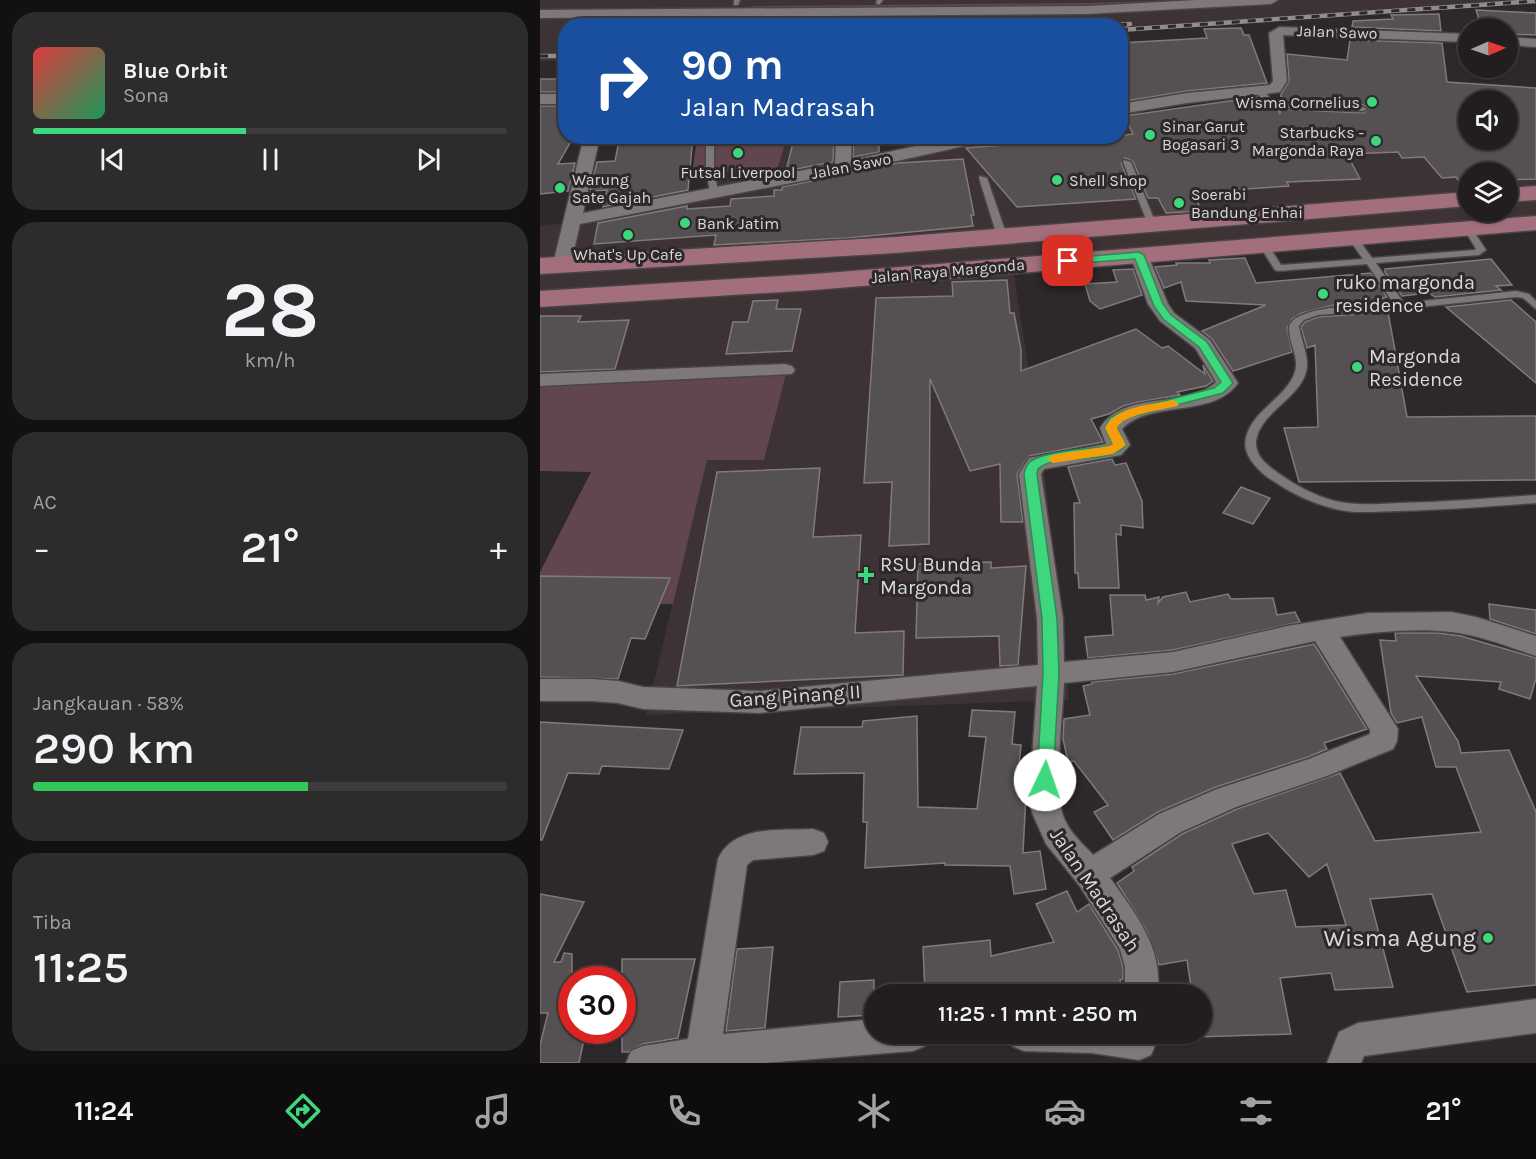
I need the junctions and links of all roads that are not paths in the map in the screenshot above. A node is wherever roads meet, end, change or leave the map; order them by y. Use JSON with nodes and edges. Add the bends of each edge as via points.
{"nodes":[{"id":1,"x":1117,"y":0,"type":"edge"},
{"id":2,"x":1271,"y":0,"type":"edge"},
{"id":3,"x":880,"y":1,"type":"edge"},
{"id":4,"x":914,"y":1,"type":"edge"},
{"id":5,"x":735,"y":5,"type":"edge"},
{"id":6,"x":540,"y":6,"type":"edge"},
{"id":7,"x":540,"y":14,"type":"edge"},
{"id":8,"x":1458,"y":38,"type":"edge"},
{"id":9,"x":1518,"y":42,"type":"edge"},
{"id":10,"x":1536,"y":43,"type":"edge"},
{"id":11,"x":1260,"y":92,"type":"junction"},
{"id":12,"x":540,"y":99,"type":"edge"},
{"id":13,"x":558,"y":99,"type":"edge"},
{"id":14,"x":1128,"y":108,"type":"edge"},
{"id":15,"x":1363,"y":109,"type":"dead end"},
{"id":16,"x":590,"y":144,"type":"edge"},
{"id":17,"x":710,"y":144,"type":"edge"},
{"id":18,"x":844,"y":144,"type":"edge"},
{"id":19,"x":951,"y":144,"type":"edge"},
{"id":20,"x":1127,"y":162,"type":"dead end"},
{"id":21,"x":843,"y":168,"type":"junction"},
{"id":22,"x":983,"y":178,"type":"dead end"},
{"id":23,"x":1536,"y":193,"type":"edge"},
{"id":24,"x":715,"y":194,"type":"junction"},
{"id":25,"x":1518,"y":194,"type":"edge"},
{"id":26,"x":1458,"y":200,"type":"edge"},
{"id":27,"x":1356,"y":209,"type":"junction"},
{"id":28,"x":1322,"y":212,"type":"junction"},
{"id":29,"x":574,"y":220,"type":"junction"},
{"id":30,"x":1536,"y":223,"type":"edge"},
{"id":31,"x":1152,"y":224,"type":"junction"},
{"id":32,"x":1468,"y":229,"type":"junction"},
{"id":33,"x":1002,"y":236,"type":"junction"},
{"id":34,"x":1365,"y":237,"type":"junction"},
{"id":35,"x":1327,"y":240,"type":"junction"},
{"id":36,"x":1264,"y":245,"type":"junction"},
{"id":37,"x":1139,"y":255,"type":"junction"},
{"id":38,"x":1370,"y":263,"type":"junction"},
{"id":39,"x":551,"y":265,"type":"edge"},
{"id":40,"x":540,"y":299,"type":"edge"},
{"id":41,"x":1401,"y":306,"type":"junction"},
{"id":42,"x":1536,"y":306,"type":"edge"},
{"id":43,"x":785,"y":370,"type":"dead end"},
{"id":44,"x":540,"y":380,"type":"edge"},
{"id":45,"x":1536,"y":499,"type":"edge"},
{"id":46,"x":1322,"y":630,"type":"junction"},
{"id":47,"x":1536,"y":646,"type":"edge"},
{"id":48,"x":1051,"y":673,"type":"junction"},
{"id":49,"x":540,"y":690,"type":"edge"},
{"id":50,"x":813,"y":842,"type":"dead end"},
{"id":51,"x":1089,"y":874,"type":"junction"},
{"id":52,"x":1143,"y":984,"type":"edge"},
{"id":53,"x":1536,"y":1016,"type":"edge"},
{"id":54,"x":864,"y":1036,"type":"edge"},
{"id":55,"x":703,"y":1052,"type":"junction"},
{"id":56,"x":643,"y":1063,"type":"edge"},
{"id":57,"x":1344,"y":1063,"type":"edge"}],
"edges":[{"from":1,"to":4,"type":"street"},
{"from":2,"to":5,"type":"street","via":[[1077,10]]},
{"from":3,"to":4,"type":"street"},
{"from":3,"to":5,"type":"street"},
{"from":5,"to":6,"type":"street"},
{"from":5,"to":7,"type":"street"},
{"from":8,"to":11,"type":"street","name":"Jalan Sawo","via":[[1279,31],[1279,85]]},
{"from":9,"to":10,"type":"street"},
{"from":11,"to":14,"type":"street"},
{"from":11,"to":15,"type":"lane","via":[[1268,102],[1286,106]]},
{"from":12,"to":13,"type":"street"},
{"from":16,"to":29,"type":"street"},
{"from":17,"to":24,"type":"lane"},
{"from":18,"to":21,"type":"street"},
{"from":19,"to":21,"type":"street","name":"Jalan Sawo"},
{"from":20,"to":31,"type":"lane"},
{"from":21,"to":24,"type":"street","name":"Jalan Sawo"},
{"from":22,"to":33,"type":"lane"},
{"from":23,"to":25,"type":"main road"},
{"from":24,"to":29,"type":"street","name":"Jalan Sawo"},
{"from":26,"to":27,"type":"main road","name":"Jalan Raya Margonda"},
{"from":27,"to":28,"type":"main road","name":"Jalan Raya Margonda"},
{"from":27,"to":34,"type":"main road","via":[[1350,215]]},
{"from":28,"to":31,"type":"main road","name":"Jalan Raya Margonda"},
{"from":28,"to":35,"type":"main road","via":[[1332,215],[1340,227],[1339,234]]},
{"from":29,"to":39,"type":"street"},
{"from":30,"to":32,"type":"main road","name":"Jalan Raya Margonda"},
{"from":31,"to":33,"type":"main road","name":"Jalan Raya Margonda"},
{"from":32,"to":34,"type":"main road","name":"Jalan Raya Margonda"},
{"from":32,"to":38,"type":"lane","via":[[1481,250],[1476,253]]},
{"from":33,"to":39,"type":"main road","name":"Jalan Raya Margonda"},
{"from":34,"to":35,"type":"main road","name":"Jalan Raya Margonda"},
{"from":34,"to":38,"type":"lane"},
{"from":35,"to":36,"type":"main road","name":"Jalan Raya Margonda"},
{"from":36,"to":37,"type":"main road","name":"Jalan Raya Margonda"},
{"from":36,"to":38,"type":"lane","via":[[1278,268]]},
{"from":37,"to":40,"type":"main road","name":"Jalan Raya Margonda","via":[[814,282]]},
{"from":37,"to":48,"type":"street","name":"Jalan Madrasah","via":[[1158,304],[1167,317],[1203,344],[1227,383],[1218,391],[1114,421],[1111,428],[1119,445],[1113,450],[1049,460],[1032,468],[1050,619]]},
{"from":38,"to":41,"type":"lane"},
{"from":41,"to":42,"type":"lane","via":[[1521,294]]},
{"from":41,"to":45,"type":"lane","via":[[1317,312],[1301,318],[1294,326],[1302,369],[1296,383],[1254,430],[1252,453],[1258,464],[1276,478],[1335,505],[1413,507]]},
{"from":43,"to":44,"type":"street"},
{"from":46,"to":47,"type":"street","name":"Gang Pinang II","via":[[1368,623],[1451,622]]},
{"from":46,"to":48,"type":"street","name":"Gang Pinang II","via":[[1173,662]]},
{"from":46,"to":51,"type":"street","via":[[1384,729],[1383,741],[1170,823]]},
{"from":48,"to":49,"type":"street","name":"Gang Pinang II","via":[[760,702],[643,698],[604,690]]},
{"from":48,"to":51,"type":"street","name":"Jalan Madrasah","via":[[1044,802],[1058,840]]},
{"from":50,"to":55,"type":"street","via":[[746,848],[733,860]]},
{"from":51,"to":52,"type":"street","name":"Jalan Madrasah","via":[[1140,956]]},
{"from":53,"to":57,"type":"street","via":[[1358,1040],[1351,1044]]},
{"from":54,"to":55,"type":"street"},
{"from":55,"to":56,"type":"street"}]}
